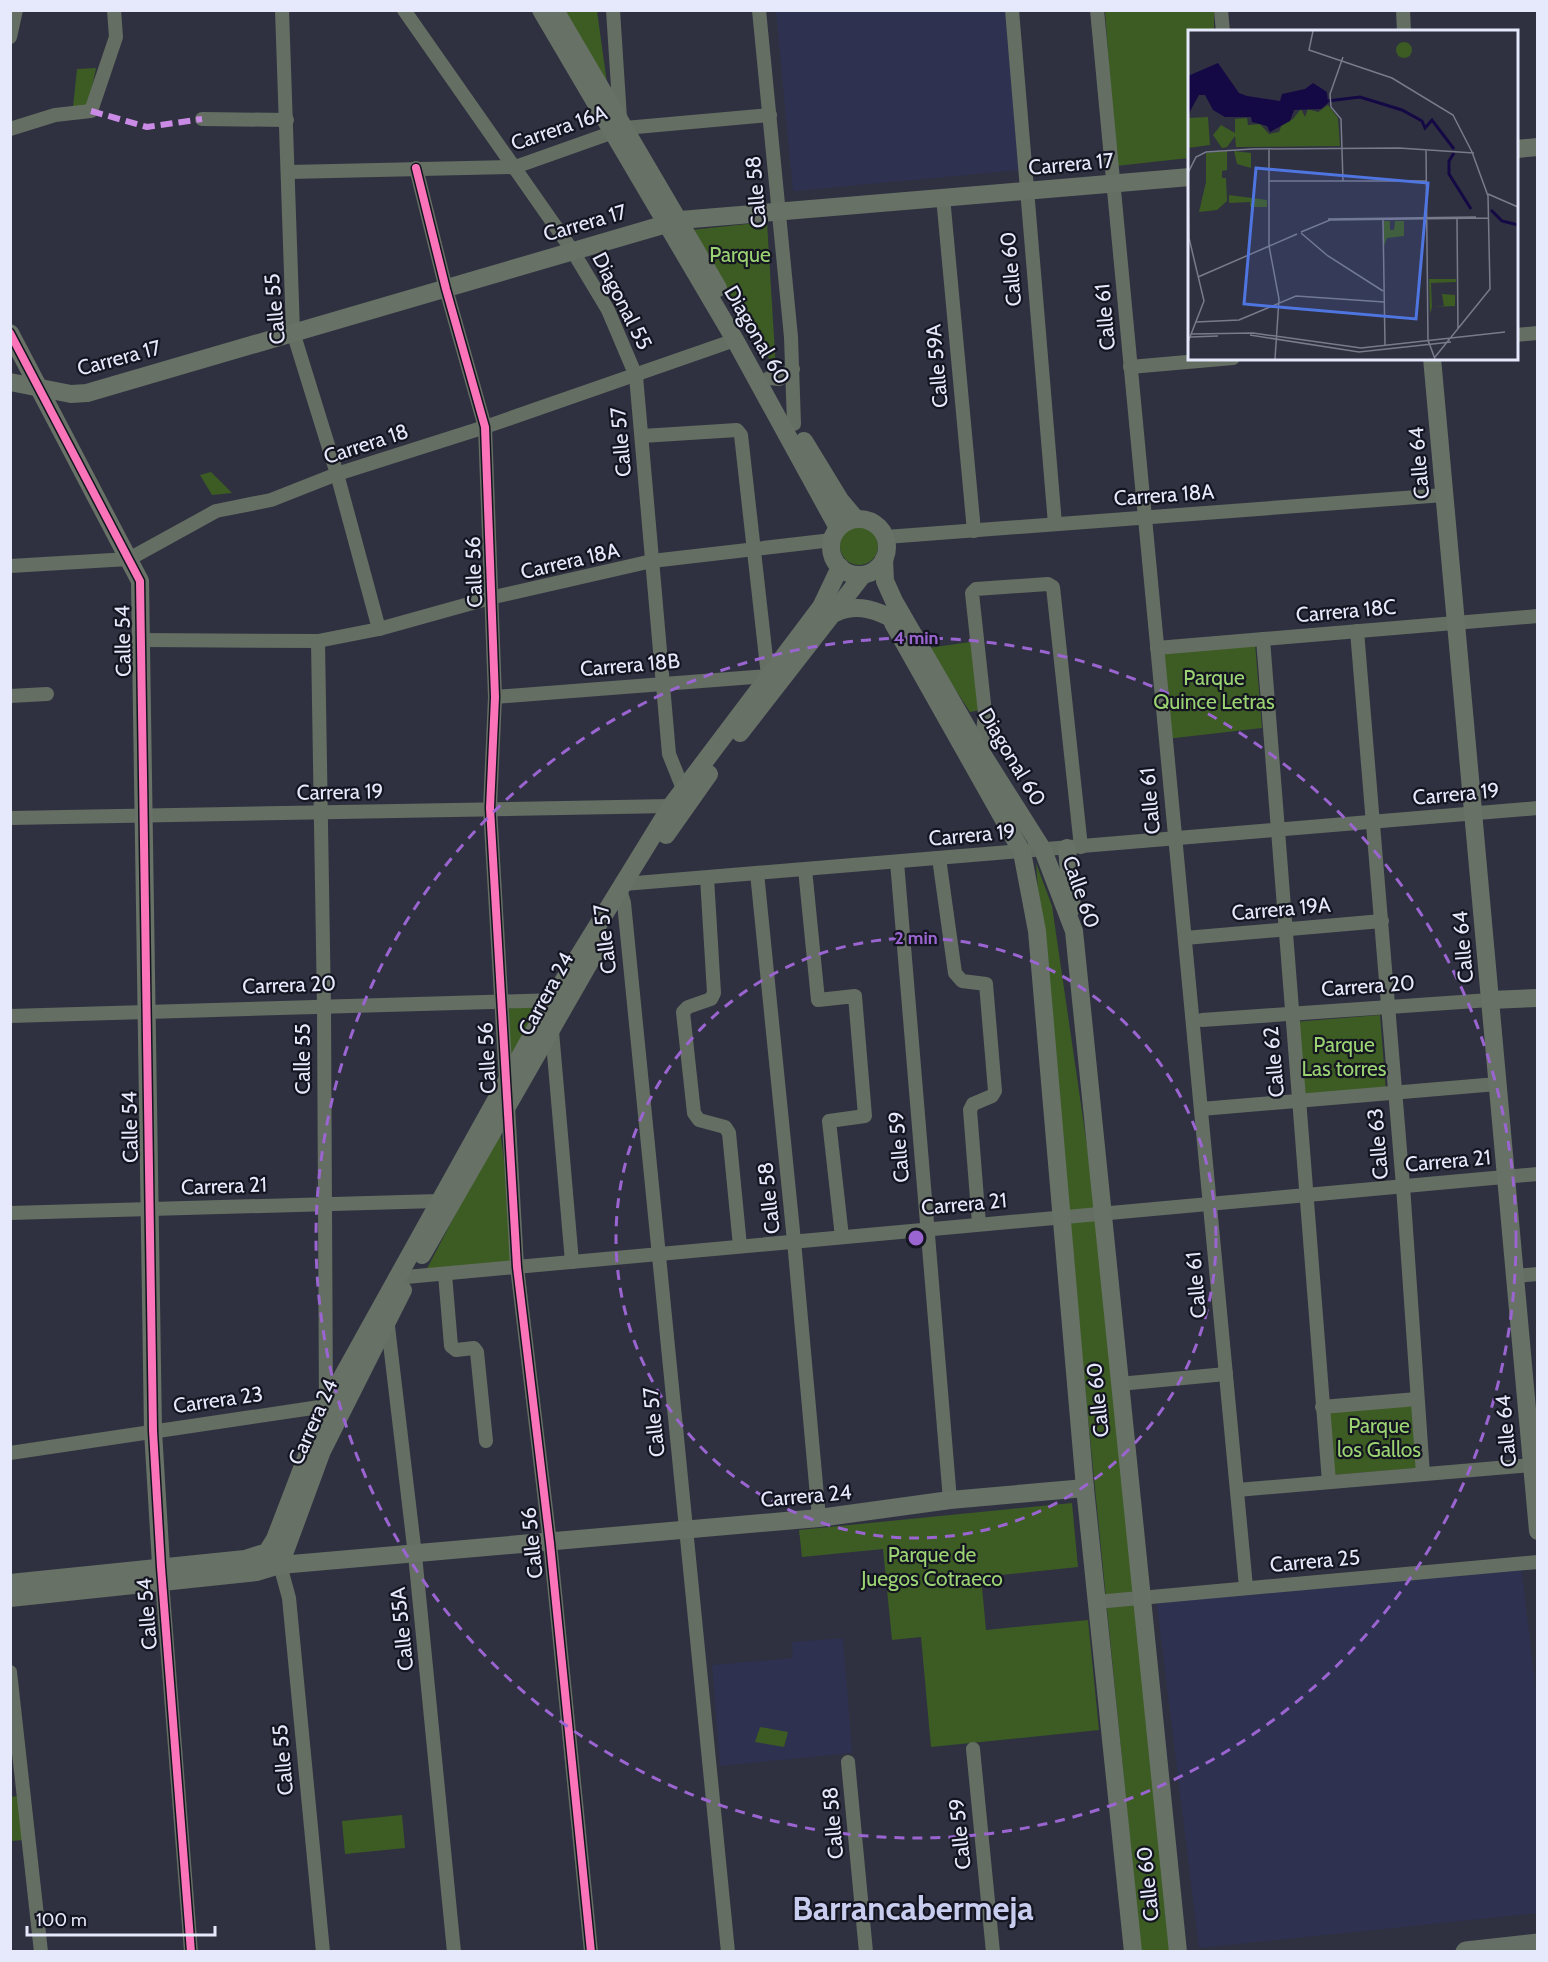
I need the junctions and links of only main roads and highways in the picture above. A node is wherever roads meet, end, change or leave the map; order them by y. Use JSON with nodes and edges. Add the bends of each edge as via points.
{"nodes":[{"id":1,"x":1538,"y":1944,"type":"edge"},
{"id":2,"x":1466,"y":1952,"type":"edge"}],
"edges":[{"from":1,"to":2,"type":"main road"}]}
